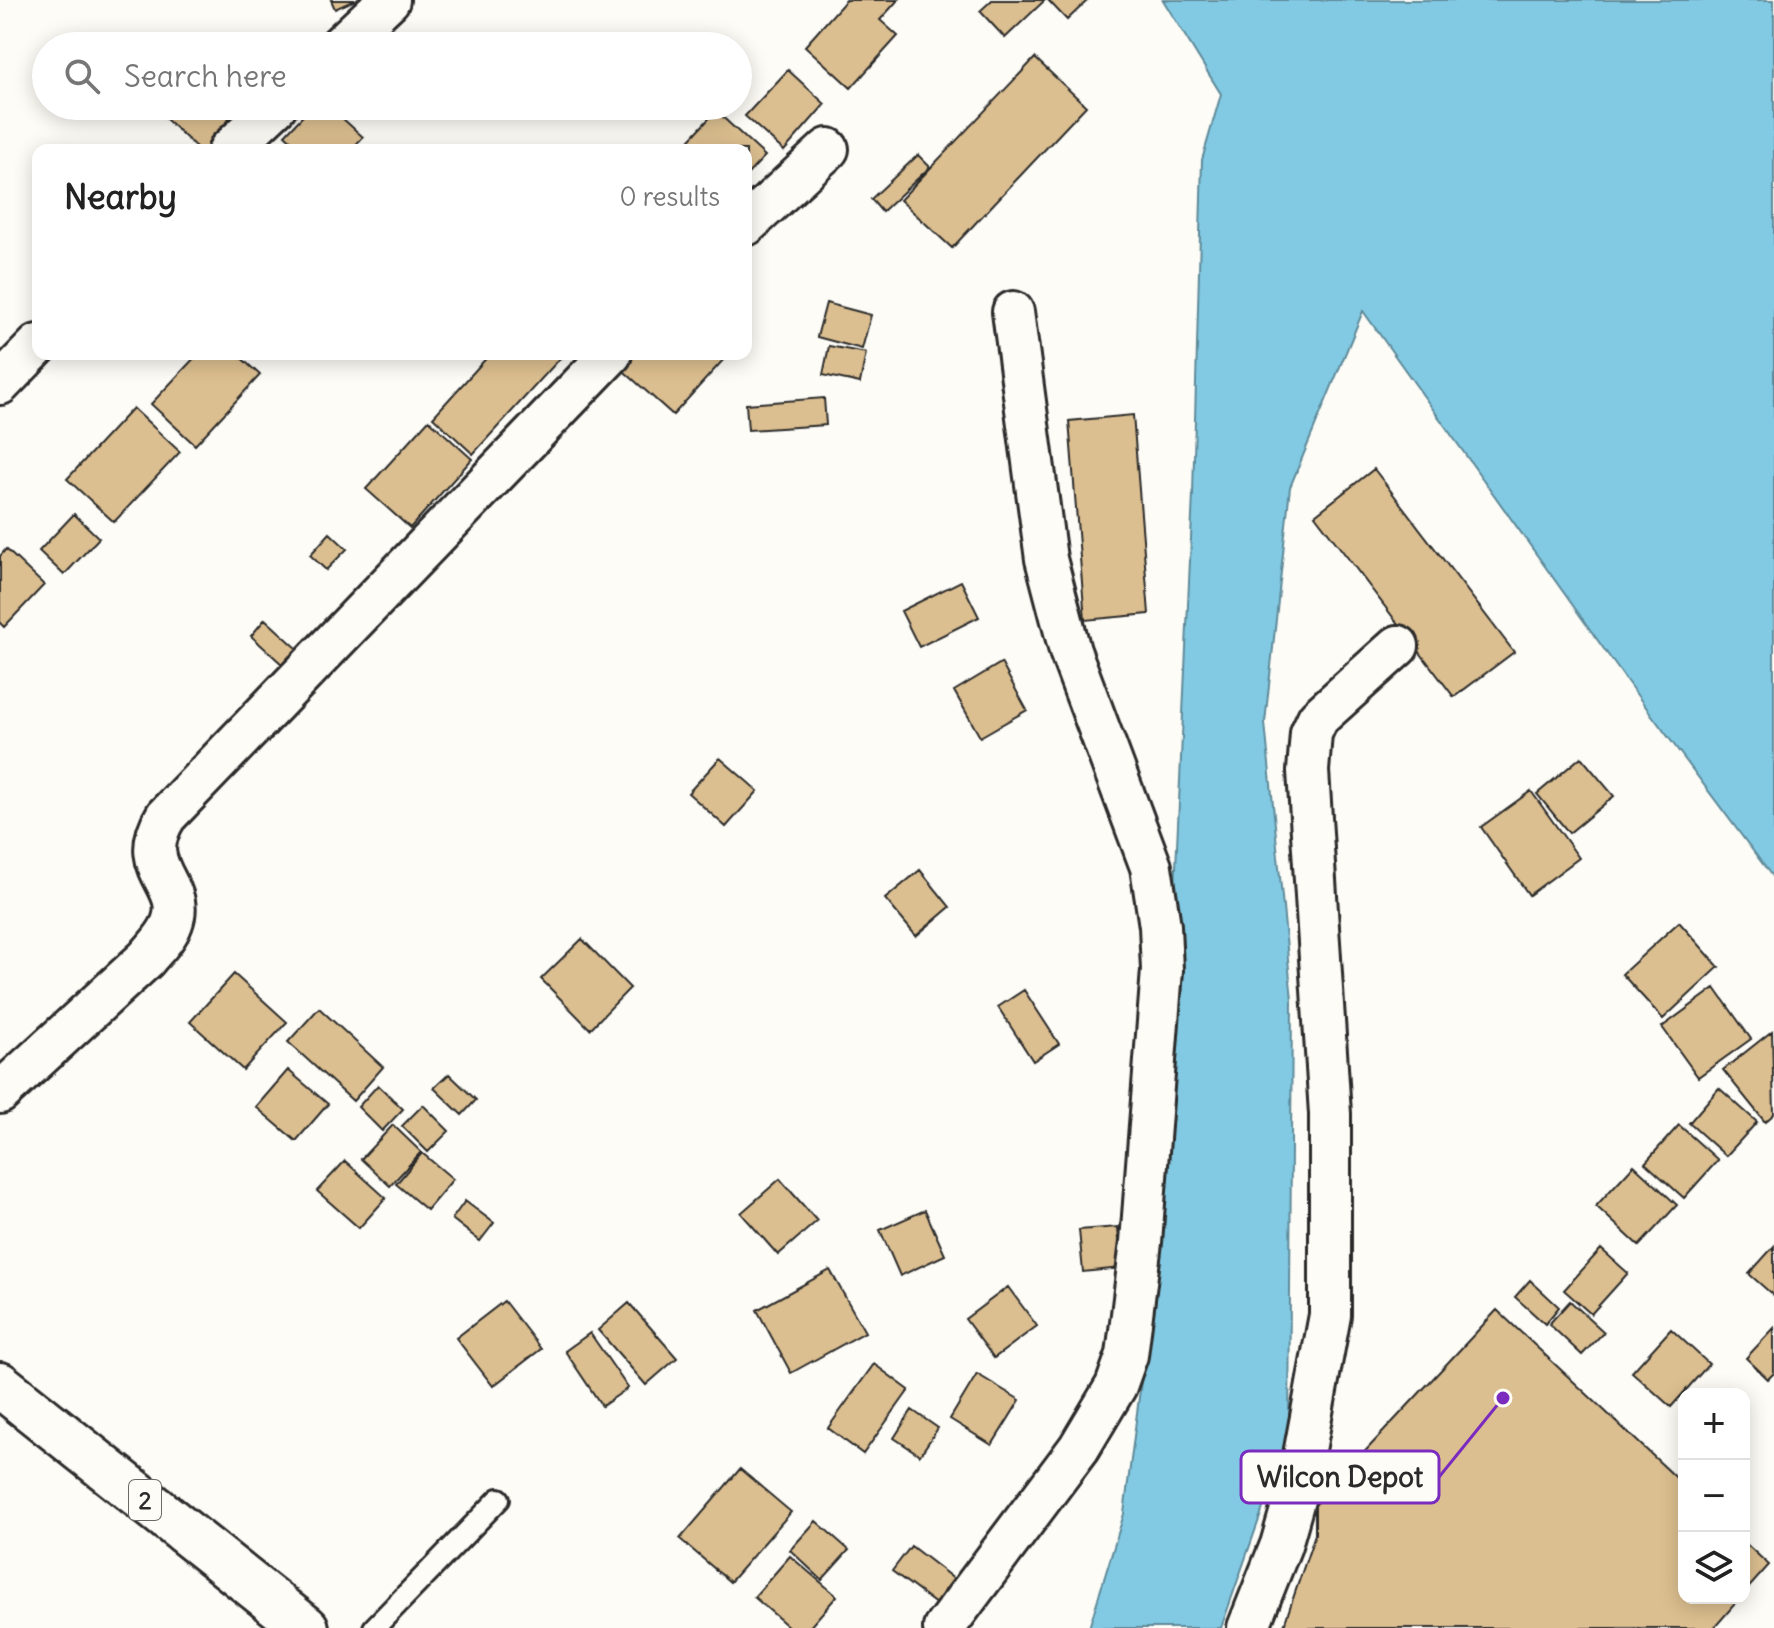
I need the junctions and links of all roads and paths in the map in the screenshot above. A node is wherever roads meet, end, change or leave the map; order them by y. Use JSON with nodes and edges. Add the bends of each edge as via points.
{"nodes":[{"id":1,"x":389,"y":0,"type":"edge"},
{"id":2,"x":355,"y":32,"type":"edge"},
{"id":3,"x":261,"y":120,"type":"edge"},
{"id":4,"x":235,"y":144,"type":"edge"},
{"id":5,"x":828,"y":149,"type":"dead end"},
{"id":6,"x":752,"y":219,"type":"edge"},
{"id":7,"x":1013,"y":312,"type":"dead end"},
{"id":8,"x":32,"y":351,"type":"edge"},
{"id":9,"x":605,"y":360,"type":"edge"},
{"id":10,"x":0,"y":384,"type":"edge"},
{"id":11,"x":1398,"y":646,"type":"dead end"},
{"id":12,"x":0,"y":1093,"type":"edge"},
{"id":13,"x":0,"y":1385,"type":"edge"},
{"id":14,"x":499,"y":1499,"type":"dead end"},
{"id":15,"x":306,"y":1628,"type":"edge"},
{"id":16,"x":374,"y":1628,"type":"edge"},
{"id":17,"x":944,"y":1628,"type":"edge"},
{"id":18,"x":1248,"y":1628,"type":"edge"}],
"edges":[{"from":1,"to":2,"type":"street"},
{"from":3,"to":4,"type":"street"},
{"from":5,"to":6,"type":"street"},
{"from":7,"to":17,"type":"street","via":[[1046,559],[1070,651],[1151,867],[1162,970],[1127,1355],[1116,1386],[1079,1448]]},
{"from":8,"to":10,"type":"street"},
{"from":9,"to":12,"type":"street","via":[[166,816],[153,844],[174,910],[164,937]]},
{"from":11,"to":18,"type":"street","via":[[1327,708],[1311,733],[1308,771],[1330,1114],[1330,1315],[1299,1482]]},
{"from":13,"to":15,"type":"highway","number":"2"},
{"from":14,"to":16,"type":"lane"}]}
